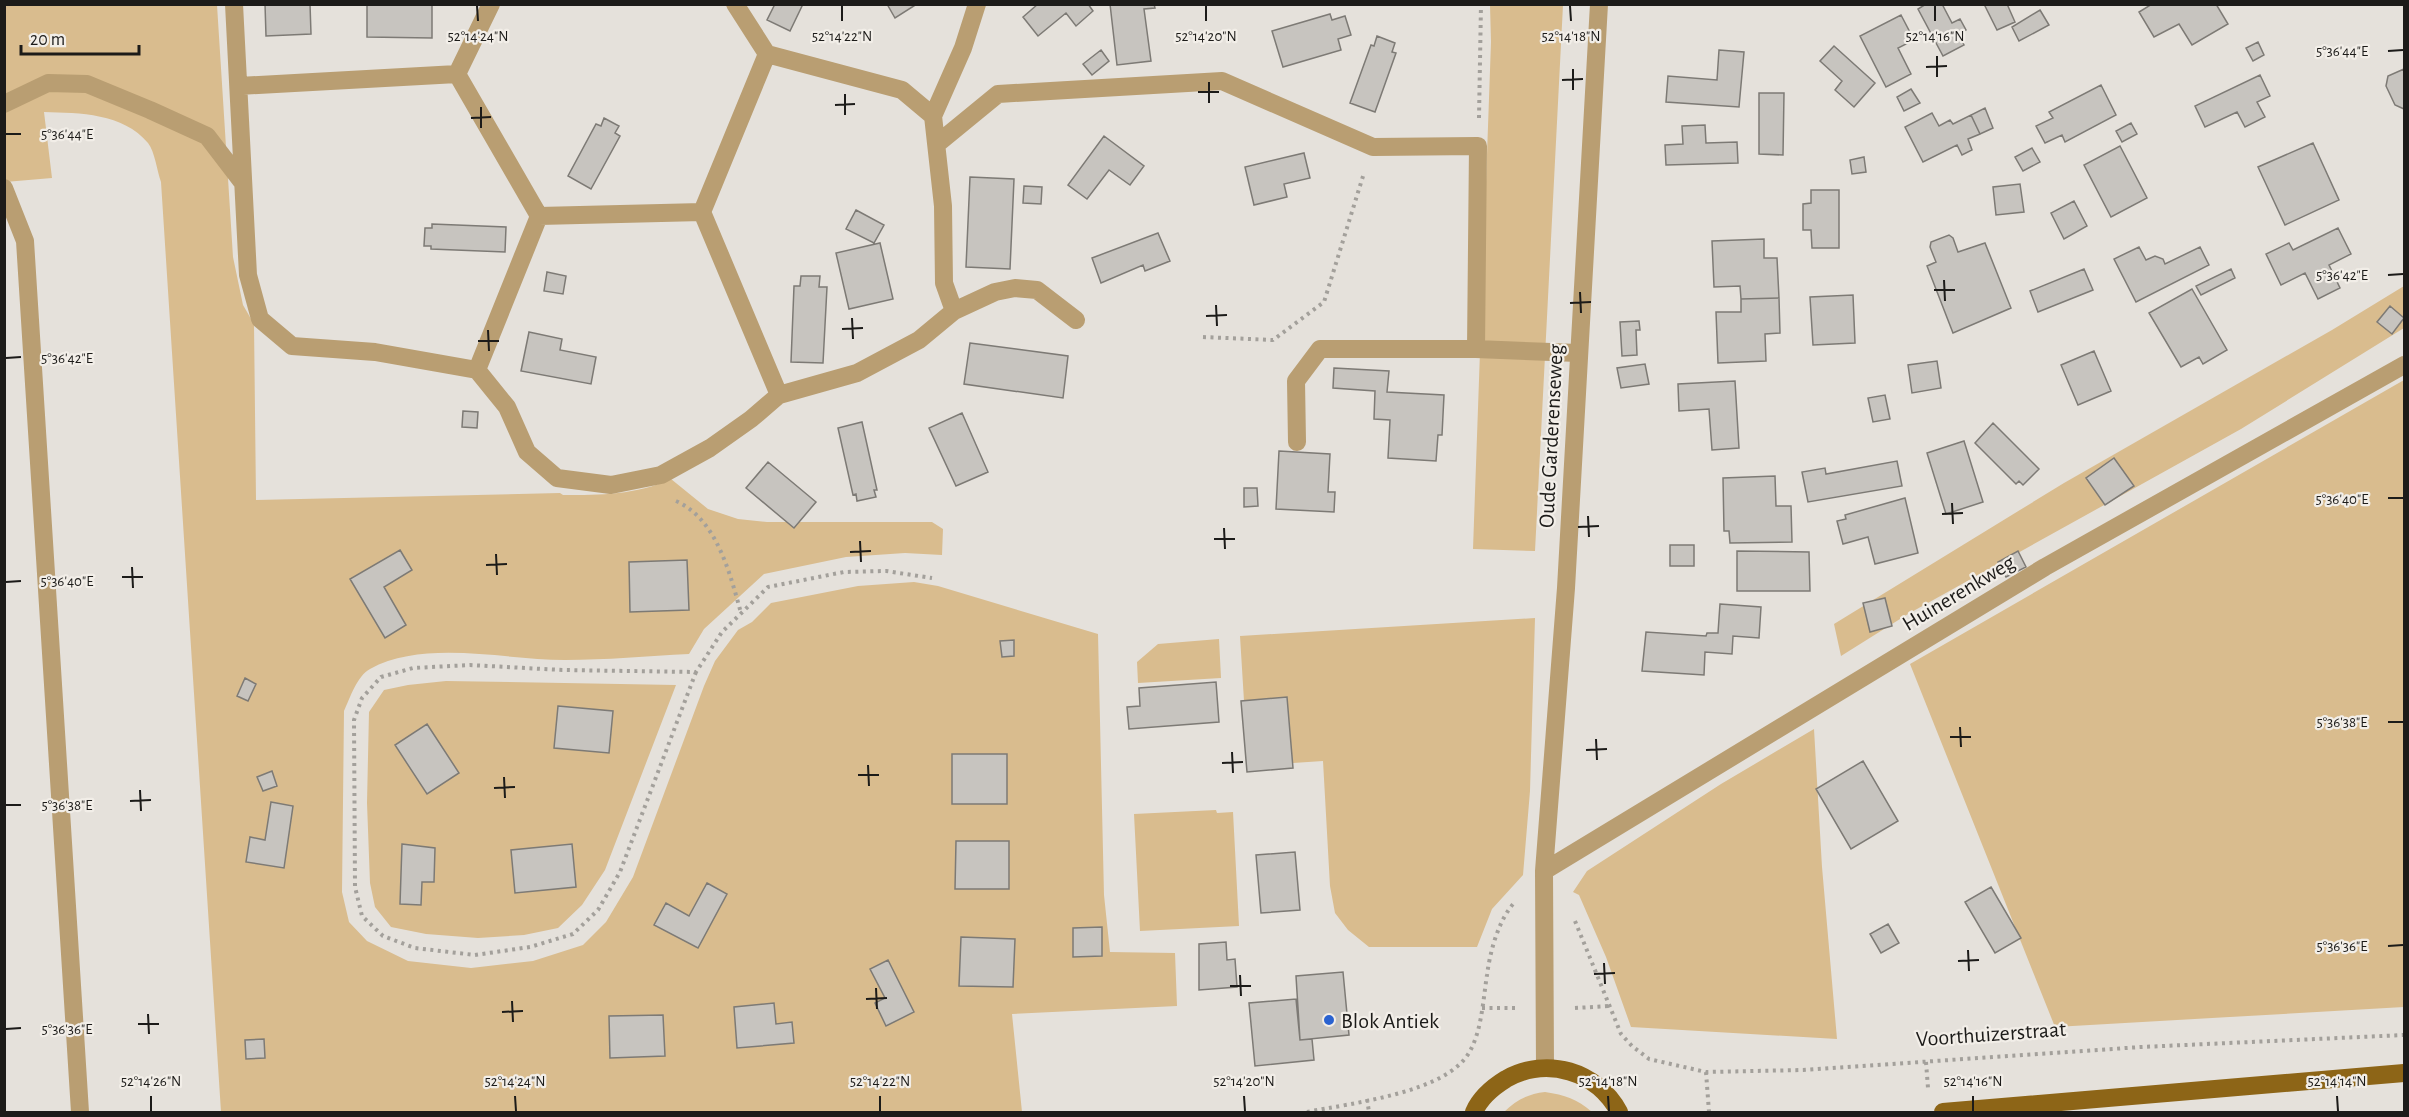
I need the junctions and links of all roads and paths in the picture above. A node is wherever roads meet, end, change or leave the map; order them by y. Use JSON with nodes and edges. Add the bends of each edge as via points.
{"nodes":[{"id":1,"x":234,"y":4,"type":"edge"},
{"id":2,"x":490,"y":4,"type":"edge"},
{"id":3,"x":735,"y":4,"type":"edge"},
{"id":4,"x":977,"y":4,"type":"edge"},
{"id":5,"x":1481,"y":4,"type":"edge"},
{"id":6,"x":1599,"y":4,"type":"edge"},
{"id":7,"x":767,"y":54,"type":"junction"},
{"id":8,"x":457,"y":74,"type":"junction"},
{"id":9,"x":238,"y":86,"type":"junction"},
{"id":10,"x":4,"y":104,"type":"edge"},
{"id":11,"x":933,"y":116,"type":"junction"},
{"id":12,"x":937,"y":144,"type":"junction"},
{"id":13,"x":1478,"y":146,"type":"junction"},
{"id":14,"x":1373,"y":147,"type":"junction"},
{"id":15,"x":243,"y":183,"type":"junction"},
{"id":16,"x":4,"y":188,"type":"edge"},
{"id":17,"x":702,"y":212,"type":"junction"},
{"id":18,"x":539,"y":216,"type":"junction"},
{"id":19,"x":954,"y":311,"type":"junction"},
{"id":20,"x":1076,"y":320,"type":"dead end"},
{"id":21,"x":1203,"y":337,"type":"dead end"},
{"id":22,"x":1476,"y":349,"type":"junction"},
{"id":23,"x":1578,"y":353,"type":"junction"},
{"id":24,"x":2404,"y":365,"type":"edge"},
{"id":25,"x":477,"y":370,"type":"junction"},
{"id":26,"x":779,"y":395,"type":"junction"},
{"id":27,"x":1297,"y":442,"type":"dead end"},
{"id":28,"x":667,"y":498,"type":"dead end"},
{"id":29,"x":932,"y":578,"type":"dead end"},
{"id":30,"x":741,"y":613,"type":"junction"},
{"id":31,"x":696,"y":672,"type":"junction"},
{"id":32,"x":1544,"y":871,"type":"junction"},
{"id":33,"x":1574,"y":918,"type":"dead end"},
{"id":34,"x":2404,"y":1035,"type":"edge"},
{"id":35,"x":1545,"y":1067,"type":"junction"},
{"id":36,"x":1706,"y":1072,"type":"junction"},
{"id":37,"x":2404,"y":1072,"type":"edge"},
{"id":38,"x":1367,"y":1100,"type":"junction"},
{"id":39,"x":2001,"y":1110,"type":"edge"},
{"id":40,"x":80,"y":1113,"type":"edge"},
{"id":41,"x":1307,"y":1113,"type":"edge"},
{"id":42,"x":1369,"y":1113,"type":"edge"},
{"id":43,"x":1474,"y":1113,"type":"edge"},
{"id":44,"x":1619,"y":1113,"type":"edge"},
{"id":45,"x":1709,"y":1113,"type":"edge"},
{"id":46,"x":1943,"y":1113,"type":"edge"}],
"edges":[{"from":1,"to":9,"type":"street"},
{"from":2,"to":8,"type":"street"},
{"from":3,"to":7,"type":"street"},
{"from":4,"to":11,"type":"street","via":[[963,48]]},
{"from":5,"to":13,"type":"path"},
{"from":6,"to":23,"type":"street","name":"Oude Garderenseweg"},
{"from":7,"to":11,"type":"street","via":[[902,90]]},
{"from":7,"to":17,"type":"street"},
{"from":8,"to":9,"type":"street"},
{"from":8,"to":18,"type":"street"},
{"from":9,"to":15,"type":"street"},
{"from":10,"to":15,"type":"street","via":[[48,83],[87,84],[207,136]]},
{"from":11,"to":12,"type":"street"},
{"from":12,"to":14,"type":"street","via":[[998,94],[1222,81]]},
{"from":12,"to":19,"type":"street","via":[[944,283]]},
{"from":13,"to":14,"type":"street"},
{"from":13,"to":22,"type":"street"},
{"from":14,"to":21,"type":"path","via":[[1324,302],[1273,340]]},
{"from":15,"to":25,"type":"street","via":[[248,275],[260,319],[292,346],[375,352]]},
{"from":16,"to":40,"type":"street","via":[[26,241]]},
{"from":17,"to":18,"type":"street"},
{"from":17,"to":26,"type":"street"},
{"from":18,"to":25,"type":"street"},
{"from":19,"to":20,"type":"street","via":[[995,292],[1015,288],[1037,290]]},
{"from":19,"to":26,"type":"street","via":[[919,340],[857,373]]},
{"from":22,"to":23,"type":"street"},
{"from":22,"to":27,"type":"street","via":[[1320,349],[1296,381]]},
{"from":23,"to":32,"type":"street","name":"Oude Garderenseweg","via":[[1566,588]]},
{"from":24,"to":32,"type":"street","name":"Huinerenkweg","via":[[2045,567]]},
{"from":25,"to":26,"type":"street","via":[[507,407],[527,452],[556,478],[611,485],[661,475],[710,448]]},
{"from":28,"to":30,"type":"path","via":[[689,507],[717,542]]},
{"from":29,"to":30,"type":"path","via":[[886,571],[844,572],[768,587]]},
{"from":30,"to":31,"type":"path","via":[[722,632]]},
{"from":31,"to":31,"type":"path","via":[[470,665],[413,668],[381,677],[362,698],[354,720],[355,887],[362,916],[383,936],[415,948],[476,955],[530,947],[573,934],[598,910],[620,872]]},
{"from":32,"to":35,"type":"street","name":"Oude Garderenseweg"},
{"from":32,"to":38,"type":"path","via":[[1508,909],[1489,963],[1476,1037],[1462,1063],[1447,1076],[1419,1088]]},
{"from":33,"to":36,"type":"path","name":"Voorthuizerstraat","via":[[1621,1034],[1649,1059]]},
{"from":34,"to":36,"type":"path","name":"Voorthuizerstraat","via":[[2141,1047],[1803,1070]]},
{"from":35,"to":43,"type":"main road","via":[[1519,1072],[1496,1086]]},
{"from":35,"to":44,"type":"main road","via":[[1584,1077],[1614,1102]]},
{"from":36,"to":45,"type":"path"},
{"from":37,"to":39,"type":"main road"},
{"from":38,"to":41,"type":"path"},
{"from":38,"to":42,"type":"path"},
{"from":39,"to":46,"type":"main road"}]}
